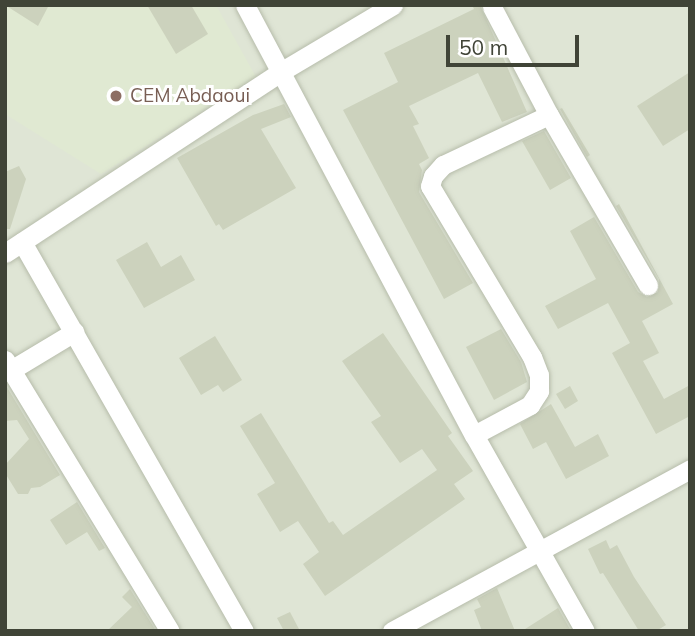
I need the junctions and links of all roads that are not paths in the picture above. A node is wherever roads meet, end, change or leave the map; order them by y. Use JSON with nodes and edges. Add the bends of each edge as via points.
{"nodes":[{"id":1,"x":245,"y":5,"type":"edge"},
{"id":2,"x":393,"y":5,"type":"edge"},
{"id":3,"x":492,"y":7,"type":"edge"},
{"id":4,"x":282,"y":71,"type":"junction"},
{"id":5,"x":549,"y":115,"type":"junction"},
{"id":6,"x":22,"y":242,"type":"junction"},
{"id":7,"x":5,"y":253,"type":"edge"},
{"id":8,"x":648,"y":285,"type":"dead end"},
{"id":9,"x":74,"y":332,"type":"junction"},
{"id":10,"x":8,"y":365,"type":"edge"},
{"id":11,"x":474,"y":435,"type":"junction"},
{"id":12,"x":690,"y":469,"type":"edge"},
{"id":13,"x":540,"y":551,"type":"junction"},
{"id":14,"x":170,"y":631,"type":"edge"},
{"id":15,"x":244,"y":631,"type":"edge"},
{"id":16,"x":392,"y":631,"type":"edge"},
{"id":17,"x":586,"y":631,"type":"edge"}],
"edges":[{"from":1,"to":4,"type":"street"},
{"from":2,"to":4,"type":"street"},
{"from":3,"to":5,"type":"street"},
{"from":4,"to":6,"type":"street"},
{"from":4,"to":11,"type":"street"},
{"from":5,"to":8,"type":"street"},
{"from":5,"to":11,"type":"street","via":[[443,165],[430,186],[539,375],[539,391],[530,405]]},
{"from":6,"to":7,"type":"street"},
{"from":6,"to":9,"type":"street"},
{"from":9,"to":10,"type":"street"},
{"from":9,"to":15,"type":"street"},
{"from":10,"to":14,"type":"street"},
{"from":11,"to":13,"type":"street"},
{"from":12,"to":13,"type":"street"},
{"from":13,"to":16,"type":"street"},
{"from":13,"to":17,"type":"street"}]}
